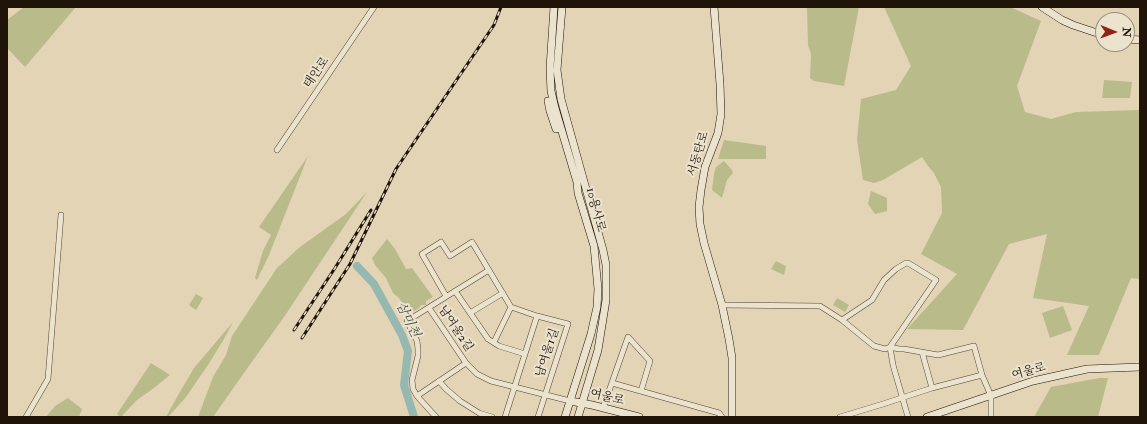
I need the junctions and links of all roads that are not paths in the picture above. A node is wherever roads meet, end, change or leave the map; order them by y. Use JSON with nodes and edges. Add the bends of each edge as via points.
{"nodes":[{"id":1,"x":374,"y":7,"type":"edge"},
{"id":2,"x":550,"y":7,"type":"edge"},
{"id":3,"x":556,"y":7,"type":"edge"},
{"id":4,"x":562,"y":7,"type":"edge"},
{"id":5,"x":714,"y":7,"type":"edge"},
{"id":6,"x":1042,"y":7,"type":"edge"},
{"id":7,"x":1095,"y":32,"type":"edge"},
{"id":8,"x":276,"y":150,"type":"dead end"},
{"id":9,"x":586,"y":190,"type":"junction"},
{"id":10,"x":578,"y":193,"type":"junction"},
{"id":11,"x":61,"y":215,"type":"dead end"},
{"id":12,"x":489,"y":270,"type":"junction"},
{"id":13,"x":455,"y":291,"type":"junction"},
{"id":14,"x":502,"y":293,"type":"junction"},
{"id":15,"x":446,"y":296,"type":"junction"},
{"id":16,"x":722,"y":305,"type":"junction"},
{"id":17,"x":511,"y":307,"type":"junction"},
{"id":18,"x":428,"y":308,"type":"junction"},
{"id":19,"x":470,"y":313,"type":"junction"},
{"id":20,"x":537,"y":316,"type":"junction"},
{"id":21,"x":842,"y":320,"type":"junction"},
{"id":22,"x":494,"y":342,"type":"junction"},
{"id":23,"x":890,"y":346,"type":"junction"},
{"id":24,"x":922,"y":352,"type":"junction"},
{"id":25,"x":525,"y":354,"type":"junction"},
{"id":26,"x":466,"y":363,"type":"junction"},
{"id":27,"x":1140,"y":367,"type":"edge"},
{"id":28,"x":982,"y":375,"type":"junction"},
{"id":29,"x":439,"y":381,"type":"junction"},
{"id":30,"x":612,"y":383,"type":"junction"},
{"id":31,"x":514,"y":387,"type":"junction"},
{"id":32,"x":932,"y":388,"type":"junction"},
{"id":33,"x":641,"y":391,"type":"junction"},
{"id":34,"x":545,"y":395,"type":"junction"},
{"id":35,"x":417,"y":396,"type":"junction"},
{"id":36,"x":991,"y":396,"type":"junction"},
{"id":37,"x":903,"y":398,"type":"junction"},
{"id":38,"x":570,"y":401,"type":"junction"},
{"id":39,"x":582,"y":404,"type":"junction"},
{"id":40,"x":603,"y":408,"type":"junction"},
{"id":41,"x":429,"y":414,"type":"edge"},
{"id":42,"x":26,"y":417,"type":"edge"},
{"id":43,"x":436,"y":417,"type":"edge"},
{"id":44,"x":492,"y":417,"type":"edge"},
{"id":45,"x":505,"y":417,"type":"edge"},
{"id":46,"x":538,"y":417,"type":"edge"},
{"id":47,"x":565,"y":417,"type":"edge"},
{"id":48,"x":578,"y":417,"type":"edge"},
{"id":49,"x":640,"y":417,"type":"edge"},
{"id":50,"x":722,"y":417,"type":"edge"},
{"id":51,"x":732,"y":417,"type":"edge"},
{"id":52,"x":840,"y":417,"type":"edge"},
{"id":53,"x":908,"y":417,"type":"edge"},
{"id":54,"x":927,"y":417,"type":"edge"},
{"id":55,"x":991,"y":417,"type":"edge"}],
"edges":[{"from":1,"to":8,"type":"street","name":"태안로"},
{"from":2,"to":10,"type":"street","via":[[546,59],[547,93],[550,111]]},
{"from":3,"to":9,"type":"street","name":"10용사로","via":[[552,68],[554,92],[580,181]]},
{"from":3,"to":10,"type":"street","name":"10용사로","via":[[550,68],[551,91]]},
{"from":4,"to":9,"type":"street","name":"10용사로","via":[[558,84]]},
{"from":5,"to":16,"type":"street","name":"서동탄로","via":[[721,114],[718,133],[705,167],[699,207],[704,243]]},
{"from":6,"to":7,"type":"street","via":[[1062,20]]},
{"from":9,"to":39,"type":"street","name":"10용사로","via":[[603,250],[606,281],[605,308],[598,350]]},
{"from":10,"to":38,"type":"street","name":"10용사로","via":[[594,246],[598,298],[591,334]]},
{"from":11,"to":42,"type":"street","via":[[48,379]]},
{"from":12,"to":13,"type":"street"},
{"from":12,"to":14,"type":"street"},
{"from":12,"to":15,"type":"street","via":[[472,242],[450,256],[442,242],[422,254]]},
{"from":13,"to":15,"type":"street"},
{"from":13,"to":19,"type":"street","name":"남여울1길"},
{"from":14,"to":17,"type":"street"},
{"from":14,"to":19,"type":"street"},
{"from":15,"to":18,"type":"street"},
{"from":16,"to":21,"type":"street","via":[[820,306]]},
{"from":16,"to":51,"type":"street","name":"서동탄로","via":[[732,358]]},
{"from":17,"to":20,"type":"street","name":"남여울1길"},
{"from":17,"to":22,"type":"street"},
{"from":18,"to":26,"type":"street","name":"남여울2길"},
{"from":18,"to":35,"type":"street","via":[[407,321],[417,341],[418,356],[412,380]]},
{"from":19,"to":22,"type":"street","name":"남여울1길","via":[[488,338]]},
{"from":20,"to":25,"type":"street","name":"남여울1길"},
{"from":20,"to":34,"type":"street","name":"남여울1길","via":[[568,324]]},
{"from":21,"to":23,"type":"street","via":[[874,346],[885,349]]},
{"from":21,"to":23,"type":"street","via":[[872,300],[884,280],[896,269],[908,263],[936,280]]},
{"from":22,"to":25,"type":"street","name":"남여울1길"},
{"from":23,"to":24,"type":"street"},
{"from":23,"to":37,"type":"street"},
{"from":24,"to":28,"type":"street","via":[[938,355],[974,346]]},
{"from":24,"to":32,"type":"street"},
{"from":25,"to":31,"type":"street"},
{"from":26,"to":29,"type":"street","name":"남여울2길"},
{"from":26,"to":31,"type":"street","name":"남여울2길","via":[[483,378]]},
{"from":27,"to":36,"type":"street","name":"여울로","via":[[1087,369],[1033,380]]},
{"from":28,"to":32,"type":"street"},
{"from":28,"to":36,"type":"street"},
{"from":29,"to":35,"type":"street","name":"남여울2길"},
{"from":29,"to":44,"type":"street","via":[[460,401],[479,413]]},
{"from":30,"to":33,"type":"street"},
{"from":30,"to":33,"type":"street","via":[[628,337],[650,361]]},
{"from":30,"to":40,"type":"street"},
{"from":31,"to":34,"type":"street","name":"남여울2길"},
{"from":31,"to":45,"type":"street"},
{"from":32,"to":37,"type":"street"},
{"from":33,"to":50,"type":"street","via":[[719,412]]},
{"from":34,"to":38,"type":"street","name":"남여울2길"},
{"from":34,"to":46,"type":"street"},
{"from":35,"to":41,"type":"street"},
{"from":36,"to":54,"type":"street","name":"여울로"},
{"from":36,"to":55,"type":"street"},
{"from":37,"to":52,"type":"street"},
{"from":37,"to":53,"type":"street"},
{"from":38,"to":39,"type":"street","name":"여울로"},
{"from":38,"to":47,"type":"street","name":"10용사로"},
{"from":39,"to":40,"type":"street","name":"여울로"},
{"from":39,"to":48,"type":"street","name":"10용사로"},
{"from":40,"to":49,"type":"street","name":"여울로"},
{"from":41,"to":43,"type":"street"}]}
